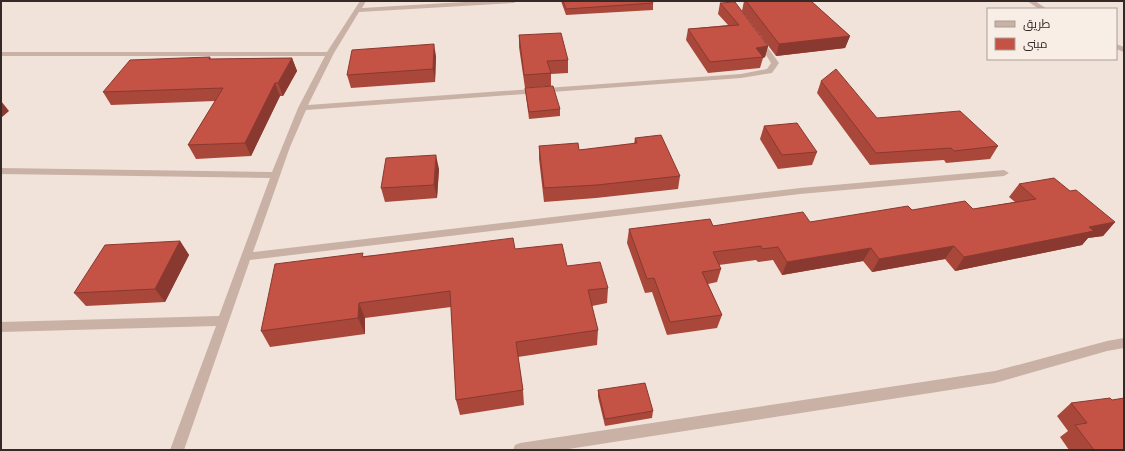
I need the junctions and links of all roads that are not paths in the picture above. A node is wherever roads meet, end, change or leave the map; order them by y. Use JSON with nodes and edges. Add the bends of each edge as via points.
{"nodes":[{"id":1,"x":363,"y":1,"type":"edge"},
{"id":2,"x":514,"y":1,"type":"edge"},
{"id":3,"x":1030,"y":1,"type":"edge"},
{"id":4,"x":1042,"y":8,"type":"edge"},
{"id":5,"x":357,"y":10,"type":"junction"},
{"id":6,"x":753,"y":31,"type":"edge"},
{"id":7,"x":1,"y":54,"type":"edge"},
{"id":8,"x":331,"y":54,"type":"junction"},
{"id":9,"x":302,"y":108,"type":"junction"},
{"id":10,"x":1,"y":171,"type":"edge"},
{"id":11,"x":1004,"y":173,"type":"dead end"},
{"id":12,"x":274,"y":175,"type":"junction"},
{"id":13,"x":246,"y":257,"type":"junction"},
{"id":14,"x":222,"y":321,"type":"junction"},
{"id":15,"x":1,"y":327,"type":"edge"},
{"id":16,"x":1124,"y":343,"type":"edge"},
{"id":17,"x":176,"y":450,"type":"edge"},
{"id":18,"x":520,"y":450,"type":"edge"}],
"edges":[{"from":1,"to":5,"type":"street"},
{"from":2,"to":5,"type":"street"},
{"from":3,"to":4,"type":"street"},
{"from":5,"to":8,"type":"street"},
{"from":6,"to":9,"type":"street","via":[[776,64],[769,71],[741,76]]},
{"from":7,"to":8,"type":"street"},
{"from":8,"to":9,"type":"street"},
{"from":9,"to":12,"type":"street"},
{"from":10,"to":12,"type":"street"},
{"from":11,"to":13,"type":"street","via":[[800,191]]},
{"from":12,"to":13,"type":"street"},
{"from":13,"to":14,"type":"street"},
{"from":14,"to":15,"type":"street"},
{"from":14,"to":17,"type":"street"},
{"from":16,"to":18,"type":"street","via":[[995,377]]}]}
